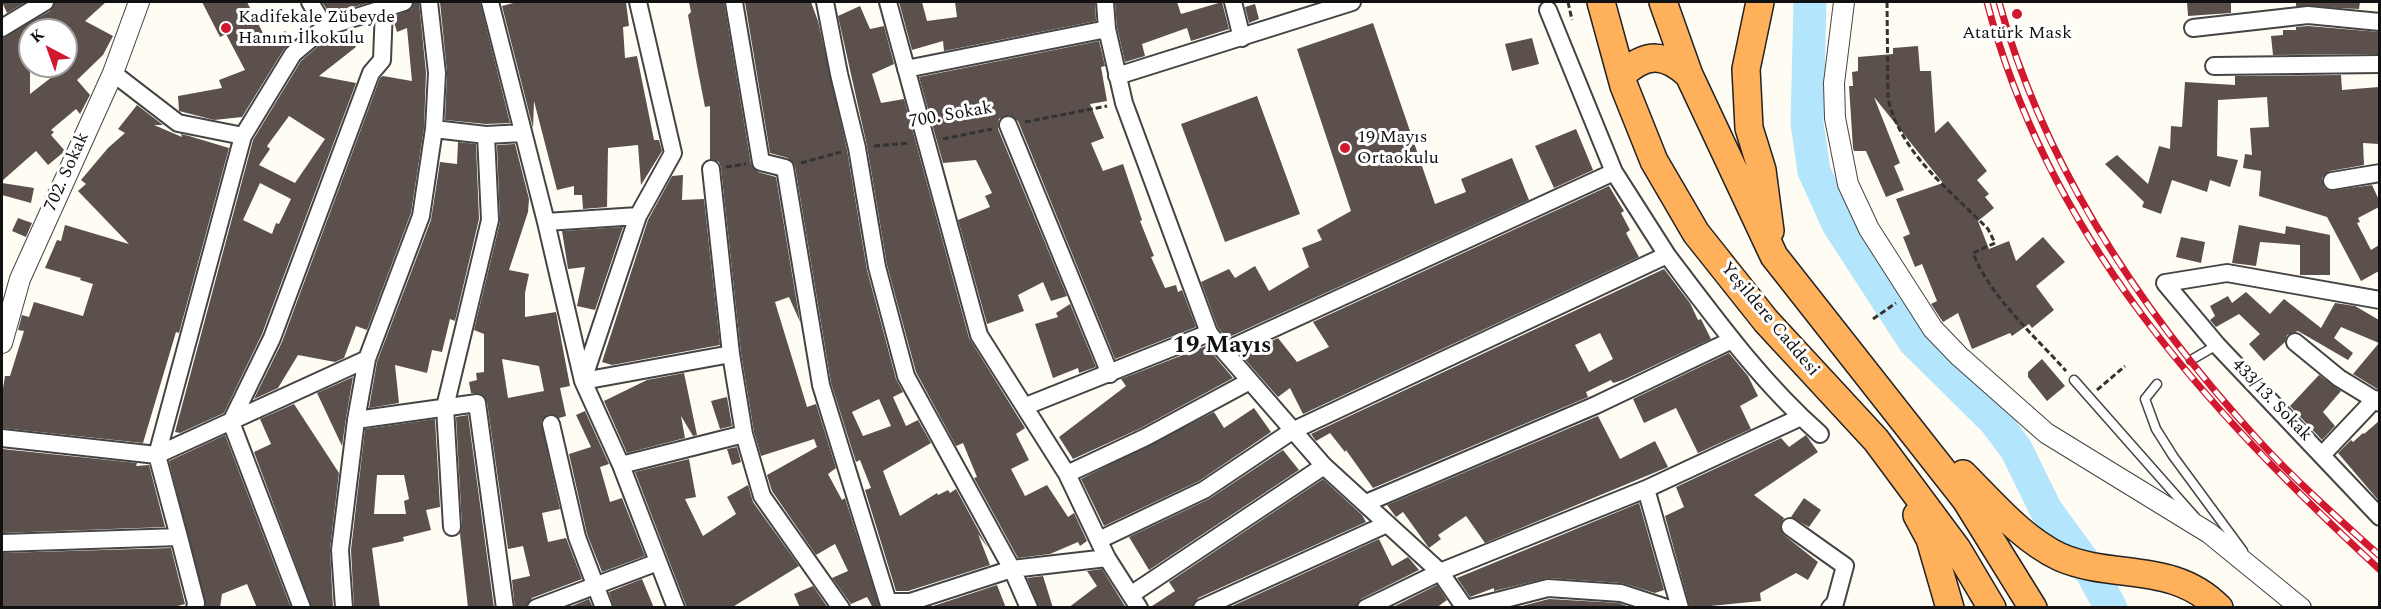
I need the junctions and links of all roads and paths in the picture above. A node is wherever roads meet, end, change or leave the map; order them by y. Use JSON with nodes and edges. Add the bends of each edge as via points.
{"nodes":[{"id":1,"x":45,"y":2,"type":"edge"},
{"id":2,"x":139,"y":2,"type":"edge"},
{"id":3,"x":310,"y":2,"type":"edge"},
{"id":4,"x":404,"y":2,"type":"edge"},
{"id":5,"x":429,"y":2,"type":"edge"},
{"id":6,"x":490,"y":2,"type":"edge"},
{"id":7,"x":638,"y":2,"type":"edge"},
{"id":8,"x":734,"y":2,"type":"edge"},
{"id":9,"x":825,"y":2,"type":"edge"},
{"id":10,"x":888,"y":2,"type":"edge"},
{"id":11,"x":1106,"y":2,"type":"edge"},
{"id":12,"x":1233,"y":2,"type":"edge"},
{"id":13,"x":1352,"y":2,"type":"edge"},
{"id":14,"x":1568,"y":2,"type":"edge"},
{"id":15,"x":1601,"y":2,"type":"edge"},
{"id":16,"x":1663,"y":2,"type":"edge"},
{"id":17,"x":1760,"y":2,"type":"edge"},
{"id":18,"x":1844,"y":2,"type":"edge"},
{"id":19,"x":1887,"y":2,"type":"edge"},
{"id":20,"x":384,"y":8,"type":"junction"},
{"id":21,"x":1548,"y":10,"type":"dead end"},
{"id":22,"x":2379,"y":22,"type":"edge"},
{"id":23,"x":1573,"y":24,"type":"dead end"},
{"id":24,"x":325,"y":27,"type":"junction"},
{"id":25,"x":2193,"y":27,"type":"dead end"},
{"id":26,"x":2,"y":28,"type":"edge"},
{"id":27,"x":1107,"y":29,"type":"junction"},
{"id":28,"x":1242,"y":38,"type":"junction"},
{"id":29,"x":2379,"y":64,"type":"edge"},
{"id":30,"x":2214,"y":66,"type":"dead end"},
{"id":31,"x":906,"y":69,"type":"junction"},
{"id":32,"x":113,"y":73,"type":"junction"},
{"id":33,"x":1622,"y":75,"type":"junction"},
{"id":34,"x":1689,"y":75,"type":"junction"},
{"id":35,"x":1117,"y":76,"type":"junction"},
{"id":36,"x":1124,"y":103,"type":"junction"},
{"id":37,"x":1008,"y":125,"type":"junction"},
{"id":38,"x":434,"y":129,"type":"junction"},
{"id":39,"x":523,"y":133,"type":"junction"},
{"id":40,"x":486,"y":135,"type":"junction"},
{"id":41,"x":243,"y":136,"type":"junction"},
{"id":42,"x":926,"y":142,"type":"junction"},
{"id":43,"x":857,"y":148,"type":"junction"},
{"id":44,"x":785,"y":168,"type":"junction"},
{"id":45,"x":711,"y":169,"type":"dead end"},
{"id":46,"x":1614,"y":172,"type":"junction"},
{"id":47,"x":2379,"y":173,"type":"edge"},
{"id":48,"x":2332,"y":181,"type":"dead end"},
{"id":49,"x":638,"y":216,"type":"junction"},
{"id":50,"x":546,"y":222,"type":"junction"},
{"id":51,"x":1667,"y":255,"type":"junction"},
{"id":52,"x":1774,"y":256,"type":"junction"},
{"id":53,"x":1905,"y":297,"type":"dead end"},
{"id":54,"x":2379,"y":300,"type":"edge"},
{"id":55,"x":1873,"y":319,"type":"dead end"},
{"id":56,"x":1209,"y":333,"type":"junction"},
{"id":57,"x":1732,"y":340,"type":"junction"},
{"id":58,"x":2295,"y":342,"type":"dead end"},
{"id":59,"x":2,"y":343,"type":"edge"},
{"id":60,"x":2217,"y":345,"type":"junction"},
{"id":61,"x":1224,"y":351,"type":"junction"},
{"id":62,"x":731,"y":354,"type":"junction"},
{"id":63,"x":368,"y":359,"type":"junction"},
{"id":64,"x":2191,"y":360,"type":"dead end"},
{"id":65,"x":2125,"y":366,"type":"dead end"},
{"id":66,"x":1110,"y":374,"type":"junction"},
{"id":67,"x":2074,"y":380,"type":"joint"},
{"id":68,"x":583,"y":381,"type":"junction"},
{"id":69,"x":1248,"y":382,"type":"junction"},
{"id":70,"x":2157,"y":384,"type":"dead end"},
{"id":71,"x":1879,"y":386,"type":"junction"},
{"id":72,"x":2089,"y":397,"type":"junction"},
{"id":73,"x":2377,"y":401,"type":"edge"},
{"id":74,"x":1026,"y":405,"type":"junction"},
{"id":75,"x":445,"y":407,"type":"junction"},
{"id":76,"x":1801,"y":417,"type":"junction"},
{"id":77,"x":356,"y":420,"type":"junction"},
{"id":78,"x":231,"y":422,"type":"junction"},
{"id":79,"x":551,"y":424,"type":"dead end"},
{"id":80,"x":1292,"y":431,"type":"junction"},
{"id":81,"x":744,"y":434,"type":"junction"},
{"id":82,"x":1820,"y":434,"type":"dead end"},
{"id":83,"x":2,"y":438,"type":"edge"},
{"id":84,"x":1876,"y":440,"type":"junction"},
{"id":85,"x":156,"y":455,"type":"junction"},
{"id":86,"x":2322,"y":455,"type":"junction"},
{"id":87,"x":621,"y":465,"type":"junction"},
{"id":88,"x":1324,"y":466,"type":"junction"},
{"id":89,"x":1067,"y":474,"type":"junction"},
{"id":90,"x":1646,"y":489,"type":"junction"},
{"id":91,"x":1366,"y":503,"type":"junction"},
{"id":92,"x":2379,"y":517,"type":"edge"},
{"id":93,"x":1387,"y":524,"type":"junction"},
{"id":94,"x":452,"y":527,"type":"dead end"},
{"id":95,"x":1790,"y":527,"type":"dead end"},
{"id":96,"x":2209,"y":533,"type":"junction"},
{"id":97,"x":179,"y":537,"type":"junction"},
{"id":98,"x":1099,"y":540,"type":"junction"},
{"id":99,"x":2,"y":543,"type":"edge"},
{"id":100,"x":1107,"y":558,"type":"junction"},
{"id":101,"x":658,"y":562,"type":"junction"},
{"id":102,"x":1012,"y":569,"type":"junction"},
{"id":103,"x":1440,"y":572,"type":"junction"},
{"id":104,"x":2258,"y":572,"type":"junction"},
{"id":105,"x":595,"y":586,"type":"junction"},
{"id":106,"x":1135,"y":601,"type":"edge"},
{"id":107,"x":884,"y":604,"type":"edge"},
{"id":108,"x":911,"y":605,"type":"edge"},
{"id":109,"x":195,"y":608,"type":"edge"},
{"id":110,"x":302,"y":608,"type":"edge"},
{"id":111,"x":344,"y":608,"type":"edge"},
{"id":112,"x":506,"y":608,"type":"edge"},
{"id":113,"x":536,"y":608,"type":"edge"},
{"id":114,"x":604,"y":608,"type":"edge"},
{"id":115,"x":676,"y":608,"type":"edge"},
{"id":116,"x":841,"y":608,"type":"edge"},
{"id":117,"x":1029,"y":608,"type":"edge"},
{"id":118,"x":1202,"y":608,"type":"edge"},
{"id":119,"x":1366,"y":608,"type":"edge"},
{"id":120,"x":1465,"y":608,"type":"edge"},
{"id":121,"x":1470,"y":608,"type":"edge"},
{"id":122,"x":1667,"y":608,"type":"edge"},
{"id":123,"x":1680,"y":608,"type":"edge"},
{"id":124,"x":1830,"y":608,"type":"edge"},
{"id":125,"x":1950,"y":608,"type":"edge"},
{"id":126,"x":1992,"y":608,"type":"edge"},
{"id":127,"x":2033,"y":608,"type":"edge"},
{"id":128,"x":2219,"y":608,"type":"edge"},
{"id":129,"x":2301,"y":608,"type":"edge"}],
"edges":[{"from":1,"to":26,"type":"street"},
{"from":2,"to":32,"type":"street","name":"702. Sokak"},
{"from":3,"to":24,"type":"street"},
{"from":4,"to":20,"type":"street"},
{"from":5,"to":38,"type":"street","via":[[437,73]]},
{"from":6,"to":39,"type":"street"},
{"from":7,"to":49,"type":"street","via":[[674,153]]},
{"from":8,"to":44,"type":"street","via":[[761,162]]},
{"from":9,"to":43,"type":"street"},
{"from":10,"to":31,"type":"street"},
{"from":11,"to":27,"type":"street"},
{"from":12,"to":28,"type":"street"},
{"from":13,"to":28,"type":"street"},
{"from":14,"to":23,"type":"path"},
{"from":15,"to":33,"type":"highway","name":"Yeşildere Caddesi"},
{"from":16,"to":34,"type":"highway"},
{"from":17,"to":52,"type":"highway","via":[[1746,69],[1749,128],[1762,170]]},
{"from":18,"to":96,"type":"street","via":[[1834,82],[1839,150],[1848,184],[1869,229],[1922,313],[1959,356],[2046,432]]},
{"from":19,"to":67,"type":"path","via":[[1888,99],[1892,115],[1911,152],[1988,229],[1995,243],[1973,253],[1977,263],[1998,294]]},
{"from":20,"to":24,"type":"street"},
{"from":20,"to":78,"type":"street","via":[[382,60],[371,73],[272,338]]},
{"from":21,"to":46,"type":"street"},
{"from":22,"to":25,"type":"street","via":[[2308,15]]},
{"from":24,"to":41,"type":"street","via":[[293,54]]},
{"from":27,"to":31,"type":"street"},
{"from":27,"to":35,"type":"street"},
{"from":28,"to":35,"type":"street"},
{"from":29,"to":30,"type":"street"},
{"from":31,"to":42,"type":"street"},
{"from":32,"to":41,"type":"street","via":[[178,123]]},
{"from":32,"to":59,"type":"street","name":"702. Sokak","via":[[20,279]]},
{"from":33,"to":34,"type":"highway","via":[[1642,60],[1655,57],[1676,63]]},
{"from":33,"to":84,"type":"highway","name":"Yeşildere Caddesi","via":[[1654,161],[1696,233],[1766,321]]},
{"from":34,"to":52,"type":"highway"},
{"from":35,"to":36,"type":"street"},
{"from":36,"to":37,"type":"path","name":"700. Sokak"},
{"from":36,"to":56,"type":"street"},
{"from":37,"to":42,"type":"path","name":"700. Sokak"},
{"from":37,"to":66,"type":"street"},
{"from":38,"to":40,"type":"street"},
{"from":38,"to":63,"type":"street","via":[[422,216]]},
{"from":39,"to":40,"type":"street"},
{"from":39,"to":50,"type":"street"},
{"from":40,"to":75,"type":"street","via":[[490,220]]},
{"from":41,"to":85,"type":"street"},
{"from":42,"to":43,"type":"path","name":"700. Sokak"},
{"from":42,"to":74,"type":"street","via":[[979,334]]},
{"from":43,"to":44,"type":"path","name":"700. Sokak"},
{"from":43,"to":102,"type":"street","via":[[877,267],[906,376]]},
{"from":44,"to":107,"type":"street","via":[[821,385]]},
{"from":45,"to":62,"type":"street"},
{"from":46,"to":51,"type":"street"},
{"from":46,"to":61,"type":"street"},
{"from":47,"to":48,"type":"street"},
{"from":49,"to":50,"type":"street"},
{"from":49,"to":68,"type":"street"},
{"from":50,"to":68,"type":"street"},
{"from":51,"to":57,"type":"street"},
{"from":51,"to":80,"type":"street"},
{"from":52,"to":71,"type":"highway"},
{"from":53,"to":55,"type":"path"},
{"from":54,"to":60,"type":"street","name":"433/13. Sokak","via":[[2227,273],[2165,283]]},
{"from":56,"to":61,"type":"street"},
{"from":56,"to":66,"type":"street"},
{"from":57,"to":76,"type":"street"},
{"from":57,"to":91,"type":"street","via":[[1596,405]]},
{"from":58,"to":73,"type":"street","via":[[2339,378]]},
{"from":60,"to":64,"type":"lane"},
{"from":60,"to":86,"type":"street","name":"433/13. Sokak"},
{"from":61,"to":69,"type":"street"},
{"from":62,"to":68,"type":"street"},
{"from":62,"to":81,"type":"street"},
{"from":63,"to":77,"type":"street"},
{"from":63,"to":78,"type":"street"},
{"from":65,"to":72,"type":"path"},
{"from":66,"to":74,"type":"street"},
{"from":67,"to":72,"type":"lane"},
{"from":68,"to":87,"type":"street"},
{"from":69,"to":80,"type":"street"},
{"from":69,"to":89,"type":"street"},
{"from":70,"to":104,"type":"lane","via":[[2145,399],[2156,429]]},
{"from":71,"to":127,"type":"highway","via":[[1966,500]]},
{"from":71,"to":128,"type":"highway","via":[[2020,531],[2060,556],[2099,569],[2143,572],[2182,583]]},
{"from":72,"to":96,"type":"lane"},
{"from":73,"to":86,"type":"street"},
{"from":74,"to":89,"type":"street"},
{"from":75,"to":77,"type":"street"},
{"from":75,"to":94,"type":"street"},
{"from":75,"to":112,"type":"street","via":[[477,403]]},
{"from":76,"to":82,"type":"street"},
{"from":76,"to":90,"type":"street"},
{"from":77,"to":111,"type":"street","via":[[340,550]]},
{"from":78,"to":85,"type":"street"},
{"from":78,"to":110,"type":"street"},
{"from":79,"to":105,"type":"street","via":[[577,537]]},
{"from":80,"to":88,"type":"street"},
{"from":80,"to":98,"type":"street","via":[[1204,490]]},
{"from":81,"to":87,"type":"street"},
{"from":81,"to":116,"type":"street","via":[[762,496]]},
{"from":83,"to":85,"type":"street"},
{"from":84,"to":125,"type":"highway","via":[[1930,539]]},
{"from":84,"to":126,"type":"highway","name":"Yeşildere Caddesi","via":[[1957,549]]},
{"from":85,"to":97,"type":"street"},
{"from":86,"to":92,"type":"street","name":"433/13. Sokak"},
{"from":87,"to":101,"type":"street"},
{"from":88,"to":91,"type":"street"},
{"from":88,"to":106,"type":"street"},
{"from":89,"to":98,"type":"street"},
{"from":90,"to":103,"type":"street"},
{"from":90,"to":123,"type":"street"},
{"from":91,"to":93,"type":"street"},
{"from":93,"to":103,"type":"street"},
{"from":93,"to":118,"type":"street"},
{"from":95,"to":124,"type":"street","via":[[1845,566],[1835,603]]},
{"from":96,"to":104,"type":"street"},
{"from":97,"to":99,"type":"street"},
{"from":97,"to":109,"type":"street"},
{"from":98,"to":100,"type":"street"},
{"from":100,"to":102,"type":"street"},
{"from":100,"to":106,"type":"street"},
{"from":101,"to":105,"type":"street"},
{"from":101,"to":115,"type":"street"},
{"from":102,"to":108,"type":"street"},
{"from":102,"to":117,"type":"street"},
{"from":103,"to":119,"type":"street"},
{"from":103,"to":120,"type":"street"},
{"from":104,"to":129,"type":"street"},
{"from":105,"to":113,"type":"street"},
{"from":105,"to":114,"type":"street"},
{"from":107,"to":108,"type":"street"},
{"from":121,"to":122,"type":"street","via":[[1548,588],[1621,593]]}]}
